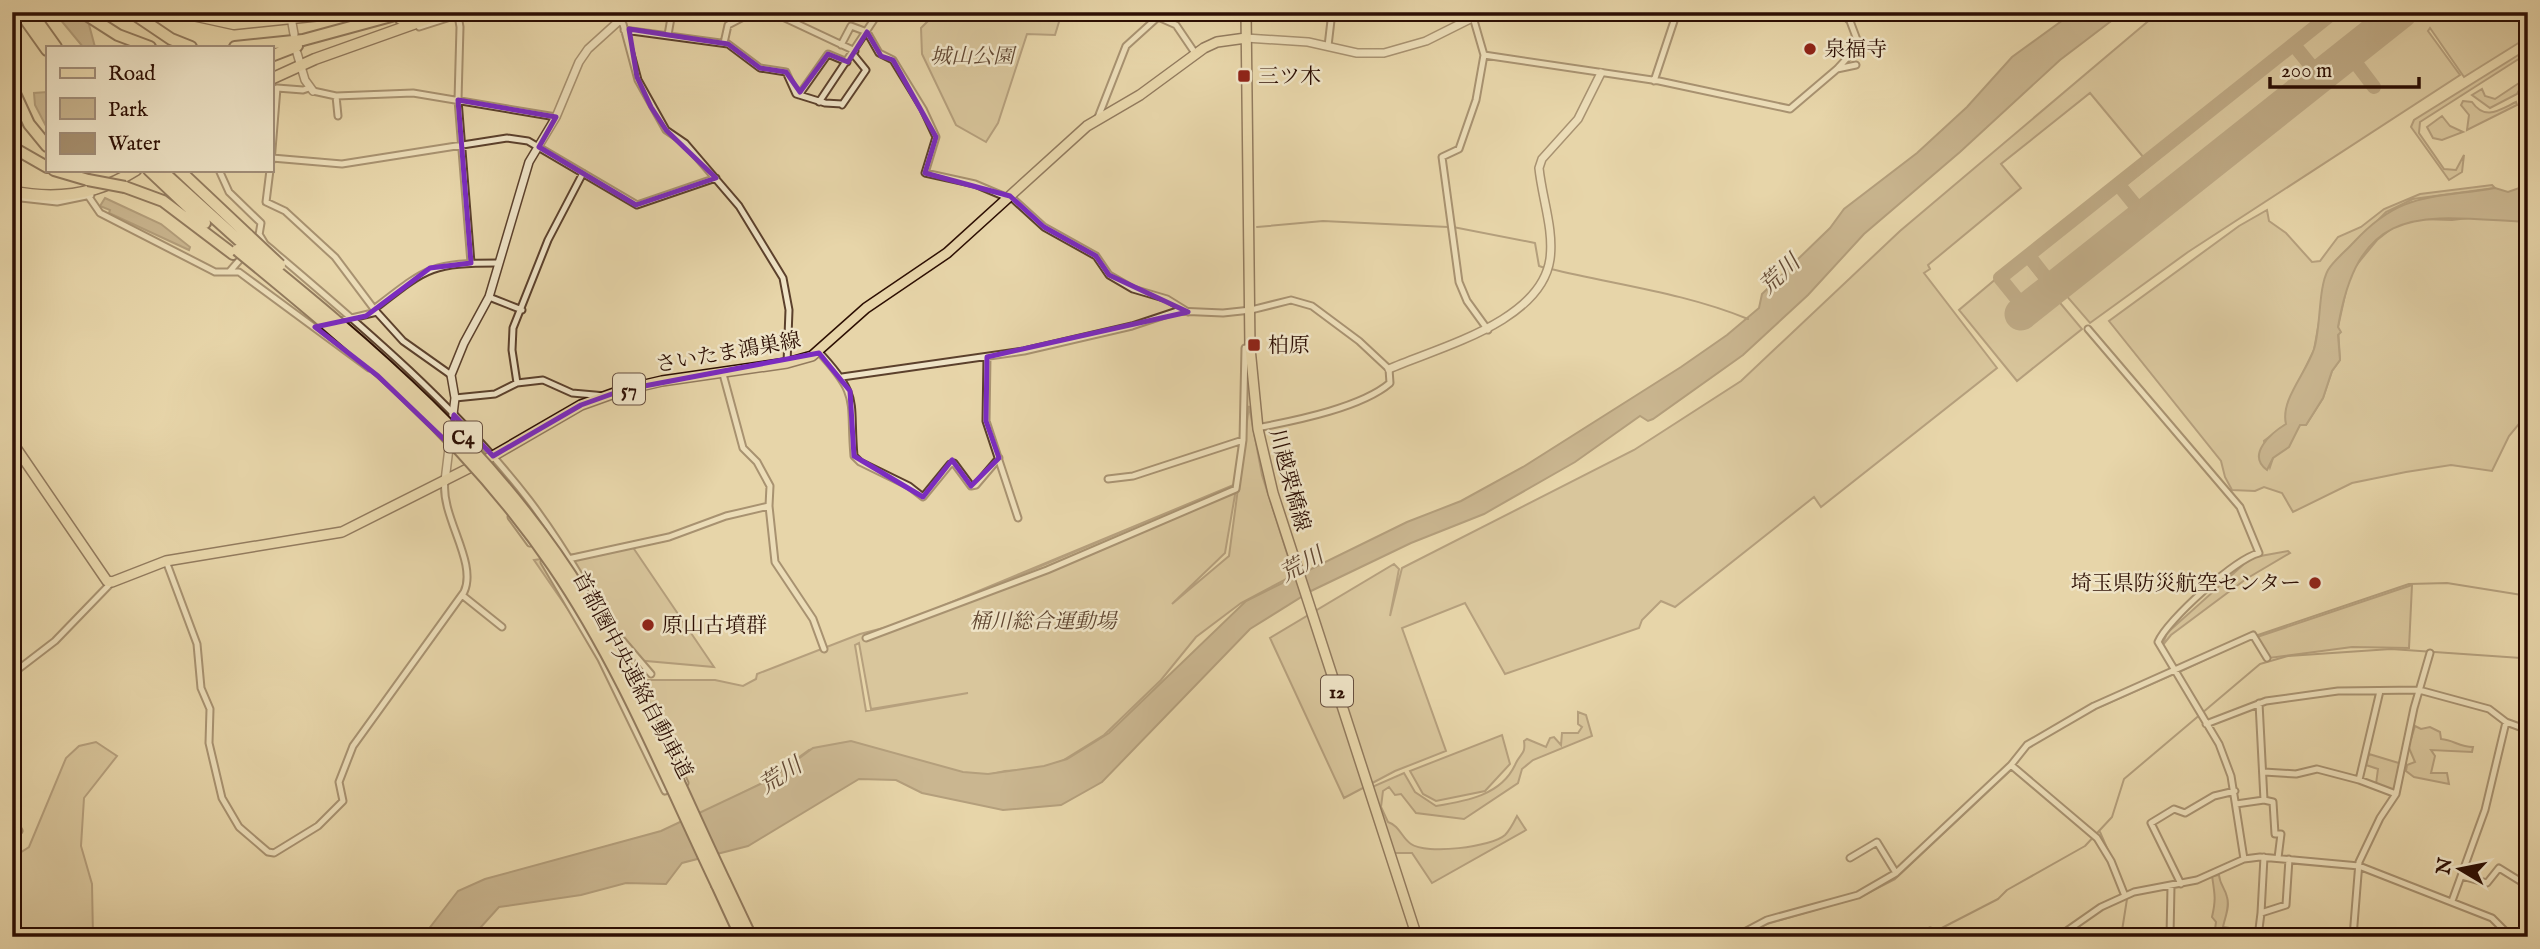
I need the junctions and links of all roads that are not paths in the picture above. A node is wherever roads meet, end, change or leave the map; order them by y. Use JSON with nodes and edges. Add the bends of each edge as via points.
{"nodes":[{"id":1,"x":20,"y":12,"type":"edge"},
{"id":2,"x":31,"y":12,"type":"edge"},
{"id":3,"x":82,"y":12,"type":"edge"},
{"id":4,"x":131,"y":12,"type":"edge"},
{"id":5,"x":179,"y":12,"type":"edge"},
{"id":6,"x":203,"y":12,"type":"edge"},
{"id":7,"x":350,"y":12,"type":"edge"},
{"id":8,"x":406,"y":12,"type":"edge"},
{"id":9,"x":421,"y":12,"type":"edge"},
{"id":10,"x":466,"y":12,"type":"edge"},
{"id":11,"x":607,"y":12,"type":"edge"},
{"id":12,"x":624,"y":12,"type":"edge"},
{"id":13,"x":672,"y":12,"type":"edge"},
{"id":14,"x":753,"y":12,"type":"edge"},
{"id":15,"x":772,"y":12,"type":"edge"},
{"id":16,"x":879,"y":12,"type":"edge"},
{"id":17,"x":1246,"y":12,"type":"edge"},
{"id":18,"x":1332,"y":12,"type":"edge"},
{"id":19,"x":1484,"y":12,"type":"edge"},
{"id":20,"x":1677,"y":12,"type":"edge"},
{"id":21,"x":1841,"y":12,"type":"edge"},
{"id":22,"x":452,"y":13,"type":"edge"},
{"id":23,"x":333,"y":14,"type":"edge"},
{"id":24,"x":1158,"y":14,"type":"edge"},
{"id":25,"x":290,"y":16,"type":"edge"},
{"id":26,"x":1473,"y":18,"type":"junction"},
{"id":27,"x":620,"y":20,"type":"junction"},
{"id":28,"x":227,"y":23,"type":"junction"},
{"id":29,"x":624,"y":30,"type":"junction"},
{"id":30,"x":867,"y":32,"type":"junction"},
{"id":31,"x":294,"y":34,"type":"dead end"},
{"id":32,"x":668,"y":35,"type":"junction"},
{"id":33,"x":1246,"y":38,"type":"junction"},
{"id":34,"x":724,"y":43,"type":"junction"},
{"id":35,"x":841,"y":45,"type":"junction"},
{"id":36,"x":55,"y":46,"type":"edge"},
{"id":37,"x":146,"y":46,"type":"edge"},
{"id":38,"x":189,"y":46,"type":"edge"},
{"id":39,"x":245,"y":46,"type":"edge"},
{"id":40,"x":1328,"y":46,"type":"junction"},
{"id":41,"x":46,"y":49,"type":"edge"},
{"id":42,"x":854,"y":52,"type":"junction"},
{"id":43,"x":297,"y":53,"type":"dead end"},
{"id":44,"x":1195,"y":53,"type":"junction"},
{"id":45,"x":273,"y":55,"type":"edge"},
{"id":46,"x":1484,"y":55,"type":"junction"},
{"id":47,"x":847,"y":62,"type":"junction"},
{"id":48,"x":1856,"y":65,"type":"dead end"},
{"id":49,"x":300,"y":66,"type":"junction"},
{"id":50,"x":1838,"y":69,"type":"junction"},
{"id":51,"x":1601,"y":73,"type":"junction"},
{"id":52,"x":273,"y":78,"type":"edge"},
{"id":53,"x":1654,"y":81,"type":"junction"},
{"id":54,"x":12,"y":87,"type":"edge"},
{"id":55,"x":311,"y":90,"type":"junction"},
{"id":56,"x":799,"y":95,"type":"junction"},
{"id":57,"x":336,"y":96,"type":"junction"},
{"id":58,"x":457,"y":100,"type":"junction"},
{"id":59,"x":820,"y":102,"type":"junction"},
{"id":60,"x":338,"y":116,"type":"dead end"},
{"id":61,"x":556,"y":117,"type":"junction"},
{"id":62,"x":1097,"y":120,"type":"junction"},
{"id":63,"x":46,"y":145,"type":"edge"},
{"id":64,"x":273,"y":146,"type":"edge"},
{"id":65,"x":12,"y":147,"type":"edge"},
{"id":66,"x":461,"y":147,"type":"junction"},
{"id":67,"x":539,"y":147,"type":"junction"},
{"id":68,"x":273,"y":160,"type":"edge"},
{"id":69,"x":46,"y":166,"type":"edge"},
{"id":70,"x":61,"y":172,"type":"edge"},
{"id":71,"x":132,"y":172,"type":"edge"},
{"id":72,"x":152,"y":172,"type":"edge"},
{"id":73,"x":163,"y":172,"type":"edge"},
{"id":74,"x":181,"y":172,"type":"edge"},
{"id":75,"x":220,"y":172,"type":"edge"},
{"id":76,"x":270,"y":172,"type":"edge"},
{"id":77,"x":583,"y":173,"type":"junction"},
{"id":78,"x":716,"y":178,"type":"junction"},
{"id":79,"x":12,"y":191,"type":"edge"},
{"id":80,"x":92,"y":194,"type":"junction"},
{"id":81,"x":12,"y":197,"type":"edge"},
{"id":82,"x":1009,"y":197,"type":"junction"},
{"id":83,"x":244,"y":244,"type":"junction"},
{"id":84,"x":471,"y":263,"type":"junction"},
{"id":85,"x":498,"y":263,"type":"junction"},
{"id":86,"x":230,"y":271,"type":"junction"},
{"id":87,"x":489,"y":297,"type":"junction"},
{"id":88,"x":522,"y":310,"type":"junction"},
{"id":89,"x":1251,"y":310,"type":"junction"},
{"id":90,"x":376,"y":311,"type":"junction"},
{"id":91,"x":1188,"y":312,"type":"junction"},
{"id":92,"x":351,"y":318,"type":"junction"},
{"id":93,"x":315,"y":327,"type":"junction"},
{"id":94,"x":2088,"y":329,"type":"dead end"},
{"id":95,"x":1488,"y":330,"type":"junction"},
{"id":96,"x":1250,"y":348,"type":"junction"},
{"id":97,"x":818,"y":351,"type":"junction"},
{"id":98,"x":987,"y":357,"type":"junction"},
{"id":99,"x":787,"y":363,"type":"junction"},
{"id":100,"x":1389,"y":369,"type":"junction"},
{"id":101,"x":723,"y":374,"type":"junction"},
{"id":102,"x":451,"y":376,"type":"junction"},
{"id":103,"x":842,"y":377,"type":"junction"},
{"id":104,"x":517,"y":383,"type":"junction"},
{"id":105,"x":606,"y":396,"type":"junction"},
{"id":106,"x":1259,"y":397,"type":"dead end"},
{"id":107,"x":455,"y":398,"type":"junction"},
{"id":108,"x":454,"y":415,"type":"junction"},
{"id":109,"x":1262,"y":427,"type":"dead end"},
{"id":110,"x":1253,"y":428,"type":"dead end"},
{"id":111,"x":1243,"y":430,"type":"junction"},
{"id":112,"x":1243,"y":440,"type":"junction"},
{"id":113,"x":12,"y":442,"type":"edge"},
{"id":114,"x":449,"y":444,"type":"junction"},
{"id":115,"x":493,"y":456,"type":"junction"},
{"id":116,"x":999,"y":458,"type":"junction"},
{"id":117,"x":469,"y":468,"type":"junction"},
{"id":118,"x":1108,"y":479,"type":"dead end"},
{"id":119,"x":445,"y":481,"type":"junction"},
{"id":120,"x":769,"y":506,"type":"junction"},
{"id":121,"x":1017,"y":518,"type":"dead end"},
{"id":122,"x":569,"y":559,"type":"junction"},
{"id":123,"x":166,"y":561,"type":"junction"},
{"id":124,"x":545,"y":563,"type":"junction"},
{"id":125,"x":112,"y":582,"type":"junction"},
{"id":126,"x":462,"y":594,"type":"junction"},
{"id":127,"x":608,"y":625,"type":"junction"},
{"id":128,"x":502,"y":627,"type":"dead end"},
{"id":129,"x":866,"y":638,"type":"dead end"},
{"id":130,"x":824,"y":649,"type":"dead end"},
{"id":131,"x":2430,"y":653,"type":"dead end"},
{"id":132,"x":2267,"y":658,"type":"dead end"},
{"id":133,"x":2175,"y":673,"type":"junction"},
{"id":134,"x":12,"y":674,"type":"edge"},
{"id":135,"x":651,"y":674,"type":"dead end"},
{"id":136,"x":2419,"y":690,"type":"junction"},
{"id":137,"x":2380,"y":691,"type":"junction"},
{"id":138,"x":2259,"y":703,"type":"junction"},
{"id":139,"x":653,"y":714,"type":"junction"},
{"id":140,"x":2506,"y":722,"type":"junction"},
{"id":141,"x":2206,"y":724,"type":"junction"},
{"id":142,"x":633,"y":726,"type":"junction"},
{"id":143,"x":2528,"y":730,"type":"edge"},
{"id":144,"x":2011,"y":765,"type":"junction"},
{"id":145,"x":2264,"y":772,"type":"junction"},
{"id":146,"x":2359,"y":780,"type":"junction"},
{"id":147,"x":2235,"y":791,"type":"junction"},
{"id":148,"x":2396,"y":794,"type":"junction"},
{"id":149,"x":2264,"y":800,"type":"junction"},
{"id":150,"x":2236,"y":804,"type":"junction"},
{"id":151,"x":12,"y":818,"type":"edge"},
{"id":152,"x":19,"y":831,"type":"dead end"},
{"id":153,"x":1850,"y":858,"type":"dead end"},
{"id":154,"x":2264,"y":858,"type":"junction"},
{"id":155,"x":2278,"y":858,"type":"junction"},
{"id":156,"x":2244,"y":859,"type":"junction"},
{"id":157,"x":2288,"y":859,"type":"junction"},
{"id":158,"x":2359,"y":866,"type":"junction"},
{"id":159,"x":1896,"y":873,"type":"junction"},
{"id":160,"x":2462,"y":877,"type":"junction"},
{"id":161,"x":2181,"y":884,"type":"junction"},
{"id":162,"x":2171,"y":886,"type":"junction"},
{"id":163,"x":2528,"y":886,"type":"edge"},
{"id":164,"x":2125,"y":896,"type":"junction"},
{"id":165,"x":2452,"y":901,"type":"junction"},
{"id":166,"x":2261,"y":914,"type":"junction"},
{"id":167,"x":741,"y":937,"type":"edge"},
{"id":168,"x":751,"y":937,"type":"edge"},
{"id":169,"x":1416,"y":937,"type":"edge"},
{"id":170,"x":1640,"y":937,"type":"edge"},
{"id":171,"x":1675,"y":937,"type":"edge"},
{"id":172,"x":1735,"y":937,"type":"edge"},
{"id":173,"x":2058,"y":937,"type":"edge"},
{"id":174,"x":2170,"y":937,"type":"edge"},
{"id":175,"x":2258,"y":937,"type":"edge"},
{"id":176,"x":2353,"y":937,"type":"edge"},
{"id":177,"x":2511,"y":937,"type":"edge"}],
"edges":[{"from":1,"to":41,"type":"highway"},
{"from":2,"to":36,"type":"highway"},
{"from":3,"to":37,"type":"highway","via":[[128,41]]},
{"from":4,"to":38,"type":"highway"},
{"from":5,"to":28,"type":"highway"},
{"from":6,"to":28,"type":"street","via":[[219,15]]},
{"from":7,"to":23,"type":"highway"},
{"from":8,"to":39,"type":"highway","via":[[303,40]]},
{"from":9,"to":45,"type":"highway"},
{"from":10,"to":22,"type":"street"},
{"from":11,"to":27,"type":"street"},
{"from":12,"to":27,"type":"street"},
{"from":13,"to":32,"type":"street"},
{"from":14,"to":34,"type":"street","via":[[728,24]]},
{"from":15,"to":35,"type":"street"},
{"from":16,"to":30,"type":"street"},
{"from":17,"to":33,"type":"main road","name":"川越栗橋線","number":"12"},
{"from":18,"to":40,"type":"street"},
{"from":19,"to":26,"type":"street"},
{"from":20,"to":53,"type":"street"},
{"from":21,"to":50,"type":"street","via":[[1850,21],[1859,45]]},
{"from":22,"to":49,"type":"highway"},
{"from":22,"to":58,"type":"street","via":[[460,27]]},
{"from":23,"to":25,"type":"highway"},
{"from":24,"to":44,"type":"street","via":[[1176,25]]},
{"from":24,"to":62,"type":"street","via":[[1126,46]]},
{"from":25,"to":28,"type":"highway"},
{"from":25,"to":31,"type":"street"},
{"from":26,"to":40,"type":"street","via":[[1395,51],[1367,54]]},
{"from":26,"to":46,"type":"street"},
{"from":27,"to":29,"type":"street"},
{"from":27,"to":61,"type":"street","via":[[579,62]]},
{"from":29,"to":32,"type":"street"},
{"from":29,"to":78,"type":"street","via":[[651,107],[666,130],[685,143]]},
{"from":30,"to":35,"type":"street","via":[[851,26]]},
{"from":30,"to":42,"type":"street"},
{"from":30,"to":82,"type":"street","via":[[881,55],[892,60],[936,137],[925,173]]},
{"from":32,"to":34,"type":"street"},
{"from":33,"to":40,"type":"street"},
{"from":33,"to":44,"type":"main road","name":"さいたま鴻巣線","number":"57","via":[[1217,42]]},
{"from":33,"to":89,"type":"main road","name":"川越栗橋線","number":"12"},
{"from":34,"to":56,"type":"street","via":[[760,68],[786,72],[792,90]]},
{"from":35,"to":42,"type":"street"},
{"from":42,"to":47,"type":"street"},
{"from":42,"to":59,"type":"street","via":[[866,70],[842,105]]},
{"from":43,"to":49,"type":"street"},
{"from":44,"to":62,"type":"main road","name":"さいたま鴻巣線","number":"57","via":[[1140,95]]},
{"from":46,"to":51,"type":"street"},
{"from":46,"to":95,"type":"street","via":[[1476,100],[1459,149],[1443,158],[1459,282]]},
{"from":47,"to":56,"type":"street","via":[[828,54]]},
{"from":47,"to":59,"type":"street"},
{"from":48,"to":50,"type":"street"},
{"from":49,"to":52,"type":"highway"},
{"from":49,"to":55,"type":"street"},
{"from":50,"to":53,"type":"street","via":[[1790,109]]},
{"from":51,"to":53,"type":"street"},
{"from":51,"to":95,"type":"street","via":[[1578,119],[1539,168],[1551,241],[1546,275],[1511,314]]},
{"from":54,"to":63,"type":"highway","via":[[33,131]]},
{"from":55,"to":57,"type":"street"},
{"from":55,"to":64,"type":"street","via":[[277,88]]},
{"from":56,"to":59,"type":"street"},
{"from":57,"to":58,"type":"street","via":[[413,93]]},
{"from":57,"to":60,"type":"street"},
{"from":58,"to":61,"type":"street"},
{"from":58,"to":66,"type":"street"},
{"from":61,"to":67,"type":"street"},
{"from":62,"to":82,"type":"main road","name":"さいたま鴻巣線","number":"57"},
{"from":65,"to":69,"type":"highway"},
{"from":66,"to":67,"type":"street","via":[[507,138]]},
{"from":66,"to":68,"type":"street","via":[[342,164]]},
{"from":66,"to":84,"type":"street"},
{"from":67,"to":77,"type":"street"},
{"from":67,"to":85,"type":"street","via":[[523,179]]},
{"from":70,"to":83,"type":"highway","bridge":true,"via":[[163,201]]},
{"from":71,"to":80,"type":"highway"},
{"from":72,"to":83,"type":"highway"},
{"from":73,"to":83,"type":"highway"},
{"from":74,"to":83,"type":"highway"},
{"from":75,"to":83,"type":"street","via":[[229,191],[261,223]]},
{"from":76,"to":90,"type":"street","via":[[267,202],[285,211],[335,257]]},
{"from":77,"to":78,"type":"street","via":[[637,205]]},
{"from":77,"to":88,"type":"street","via":[[548,240]]},
{"from":78,"to":99,"type":"street","via":[[739,206],[783,278],[789,310]]},
{"from":79,"to":80,"type":"highway","via":[[48,197]]},
{"from":80,"to":81,"type":"street","via":[[43,202]]},
{"from":80,"to":86,"type":"street","via":[[100,212],[215,272]]},
{"from":82,"to":91,"type":"street","via":[[1044,227],[1096,256],[1109,275]]},
{"from":82,"to":97,"type":"main road","name":"さいたま鴻巣線","number":"57","via":[[947,253],[866,309]]},
{"from":83,"to":86,"type":"street"},
{"from":83,"to":92,"type":"street","via":[[265,244]]},
{"from":83,"to":167,"type":"highway","name":"首都圏中央連絡自動車道","number":"C4","bridge":true,"via":[[461,449],[554,567],[620,683]]},
{"from":83,"to":168,"type":"highway","name":"首都圏中央連絡自動車道","number":"C4","bridge":true,"via":[[382,358],[440,413],[539,530],[583,595],[629,678]]},
{"from":84,"to":85,"type":"street"},
{"from":84,"to":90,"type":"street","via":[[430,268]]},
{"from":85,"to":87,"type":"street"},
{"from":86,"to":93,"type":"street","via":[[247,278]]},
{"from":87,"to":88,"type":"street"},
{"from":87,"to":102,"type":"street"},
{"from":88,"to":104,"type":"street","via":[[513,328]]},
{"from":89,"to":91,"type":"street","via":[[1205,315]]},
{"from":89,"to":96,"type":"main road","name":"川越栗橋線","number":"12"},
{"from":89,"to":100,"type":"street","via":[[1291,300],[1312,306]]},
{"from":90,"to":92,"type":"street"},
{"from":90,"to":102,"type":"street","via":[[403,341]]},
{"from":91,"to":98,"type":"street","via":[[1170,312],[1068,342]]},
{"from":92,"to":93,"type":"street"},
{"from":92,"to":108,"type":"street"},
{"from":93,"to":114,"type":"street","via":[[378,376]]},
{"from":94,"to":133,"type":"street","via":[[2240,507],[2259,553],[2212,582],[2161,635],[2160,648]]},
{"from":95,"to":100,"type":"street"},
{"from":96,"to":106,"type":"street","via":[[1254,348]]},
{"from":96,"to":111,"type":"street","via":[[1244,348]]},
{"from":96,"to":169,"type":"main road","name":"川越栗橋線","number":"12","via":[[1260,444],[1273,493]]},
{"from":97,"to":99,"type":"main road","name":"さいたま鴻巣線","number":"57"},
{"from":97,"to":103,"type":"street"},
{"from":98,"to":103,"type":"street"},
{"from":98,"to":116,"type":"street","via":[[986,421]]},
{"from":99,"to":101,"type":"main road","name":"さいたま鴻巣線","number":"57"},
{"from":100,"to":109,"type":"street","via":[[1390,383],[1372,394],[1322,414]]},
{"from":101,"to":105,"type":"main road","name":"さいたま鴻巣線","number":"57","via":[[662,381]]},
{"from":101,"to":120,"type":"street","via":[[743,448],[771,486]]},
{"from":102,"to":107,"type":"street"},
{"from":103,"to":116,"type":"street","via":[[850,391],[854,456],[923,497],[950,464],[954,463],[971,486]]},
{"from":104,"to":105,"type":"street","via":[[542,380],[572,393]]},
{"from":104,"to":107,"type":"street","via":[[495,394]]},
{"from":105,"to":115,"type":"main road","name":"さいたま鴻巣線","number":"57","via":[[557,418]]},
{"from":107,"to":108,"type":"street"},
{"from":108,"to":114,"type":"street"},
{"from":108,"to":115,"type":"street"},
{"from":110,"to":111,"type":"street"},
{"from":111,"to":112,"type":"street"},
{"from":112,"to":118,"type":"street","via":[[1133,476]]},
{"from":112,"to":129,"type":"street","via":[[1236,489],[1046,570]]},
{"from":113,"to":125,"type":"main road"},
{"from":114,"to":117,"type":"street"},
{"from":114,"to":119,"type":"street"},
{"from":115,"to":117,"type":"main road","name":"さいたま鴻巣線","number":"57"},
{"from":115,"to":122,"type":"street"},
{"from":116,"to":121,"type":"street"},
{"from":117,"to":119,"type":"main road","name":"さいたま鴻巣線","number":"57"},
{"from":117,"to":124,"type":"street"},
{"from":119,"to":123,"type":"main road","name":"さいたま鴻巣線","number":"57","via":[[342,532]]},
{"from":119,"to":126,"type":"street","via":[[444,506],[467,577]]},
{"from":120,"to":122,"type":"street","via":[[669,537]]},
{"from":120,"to":130,"type":"street","via":[[775,562],[813,619]]},
{"from":122,"to":124,"type":"street"},
{"from":122,"to":127,"type":"street"},
{"from":123,"to":125,"type":"main road","name":"さいたま鴻巣線","number":"57"},
{"from":123,"to":126,"type":"street","via":[[197,644],[201,688],[211,709],[209,743],[222,799],[239,827],[274,853],[301,838],[343,801],[339,782],[354,746]]},
{"from":124,"to":142,"type":"street","via":[[601,659]]},
{"from":125,"to":134,"type":"street","via":[[55,641]]},
{"from":126,"to":128,"type":"street"},
{"from":127,"to":135,"type":"street"},
{"from":127,"to":139,"type":"street"},
{"from":131,"to":136,"type":"street"},
{"from":132,"to":133,"type":"street","via":[[2255,638]]},
{"from":133,"to":141,"type":"street"},
{"from":133,"to":144,"type":"street","via":[[2070,719],[2027,745]]},
{"from":136,"to":137,"type":"street"},
{"from":136,"to":140,"type":"street","via":[[2489,709]]},
{"from":136,"to":148,"type":"street"},
{"from":137,"to":138,"type":"street","via":[[2338,691]]},
{"from":137,"to":146,"type":"street"},
{"from":138,"to":141,"type":"street"},
{"from":138,"to":145,"type":"street"},
{"from":139,"to":142,"type":"street"},
{"from":139,"to":142,"type":"street","via":[[685,783],[665,791]]},
{"from":140,"to":143,"type":"street"},
{"from":140,"to":160,"type":"street","via":[[2485,810]]},
{"from":141,"to":147,"type":"street","via":[[2219,744]]},
{"from":144,"to":159,"type":"street"},
{"from":144,"to":164,"type":"street","via":[[2097,838]]},
{"from":145,"to":146,"type":"street","via":[[2296,774],[2317,769]]},
{"from":145,"to":149,"type":"street"},
{"from":146,"to":148,"type":"street"},
{"from":147,"to":150,"type":"street"},
{"from":147,"to":161,"type":"street","via":[[2214,796],[2185,813],[2174,809],[2151,823]]},
{"from":148,"to":158,"type":"street"},
{"from":149,"to":150,"type":"street"},
{"from":149,"to":155,"type":"street","via":[[2273,802],[2275,834],[2281,834]]},
{"from":150,"to":156,"type":"street"},
{"from":151,"to":152,"type":"street"},
{"from":153,"to":159,"type":"street","via":[[1877,842]]},
{"from":154,"to":155,"type":"street"},
{"from":154,"to":156,"type":"street"},
{"from":154,"to":166,"type":"street"},
{"from":155,"to":157,"type":"street"},
{"from":156,"to":161,"type":"street"},
{"from":157,"to":158,"type":"street"},
{"from":157,"to":166,"type":"street","via":[[2286,905]]},
{"from":158,"to":165,"type":"street"},
{"from":158,"to":176,"type":"street"},
{"from":159,"to":172,"type":"street","via":[[1858,895],[1766,920]]},
{"from":160,"to":163,"type":"street","via":[[2487,883],[2499,868]]},
{"from":160,"to":165,"type":"street"},
{"from":161,"to":162,"type":"street"},
{"from":162,"to":164,"type":"street"},
{"from":162,"to":174,"type":"street"},
{"from":164,"to":173,"type":"street"},
{"from":165,"to":177,"type":"street","via":[[2492,918]]},
{"from":166,"to":175,"type":"street"},
{"from":170,"to":171,"type":"street","via":[[1659,932]]}]}
